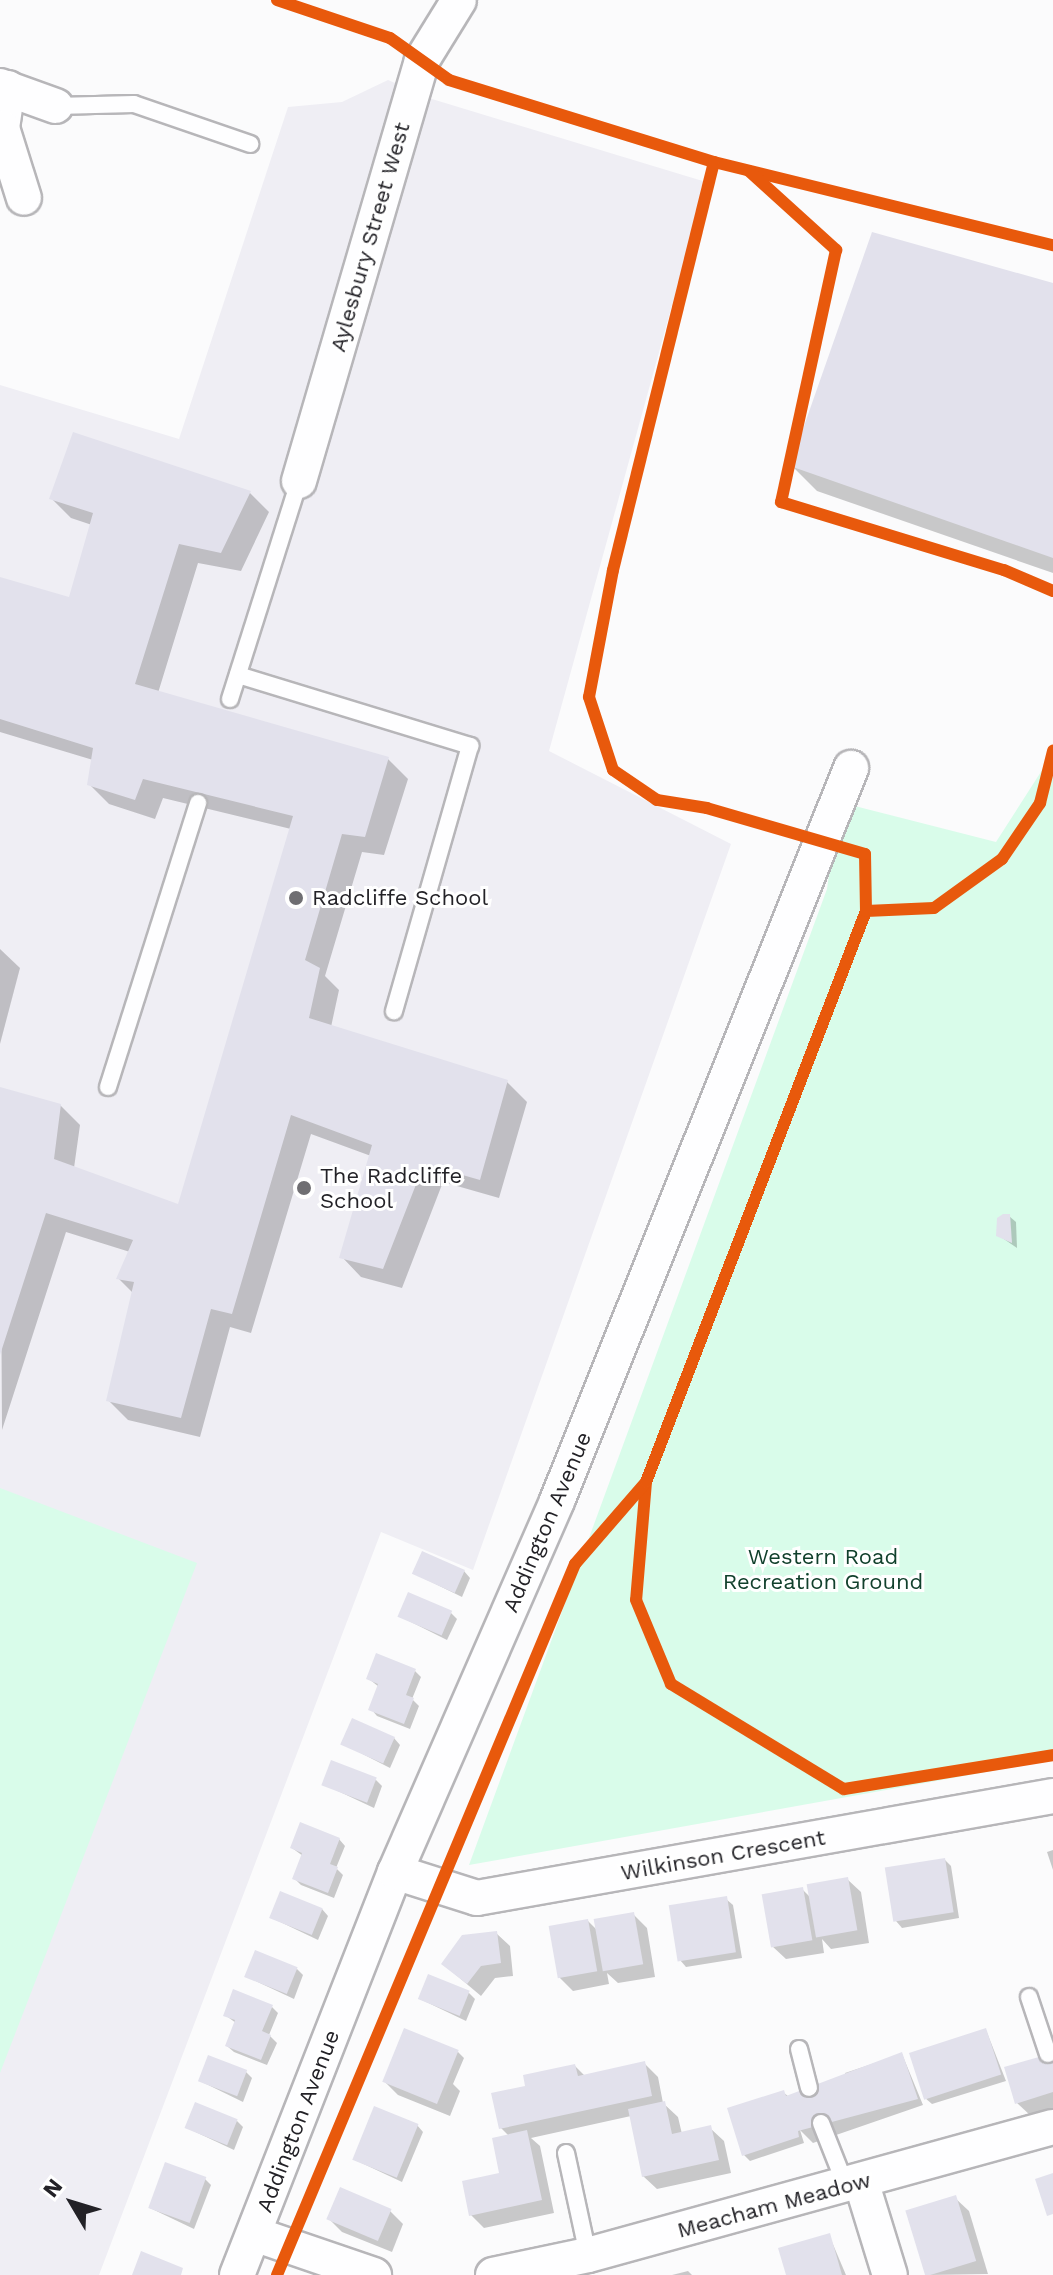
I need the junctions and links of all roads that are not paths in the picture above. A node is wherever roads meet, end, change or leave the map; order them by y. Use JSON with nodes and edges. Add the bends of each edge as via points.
{"nodes":[{"id":1,"x":459,"y":0,"type":"edge"},
{"id":2,"x":4,"y":87,"type":"edge"},
{"id":3,"x":56,"y":106,"type":"joint"},
{"id":4,"x":250,"y":144,"type":"dead end"},
{"id":5,"x":24,"y":198,"type":"dead end"},
{"id":6,"x":299,"y":481,"type":"joint"},
{"id":7,"x":238,"y":675,"type":"junction"},
{"id":8,"x":230,"y":699,"type":"dead end"},
{"id":9,"x":851,"y":768,"type":"dead end"},
{"id":10,"x":198,"y":803,"type":"dead end"},
{"id":11,"x":394,"y":1011,"type":"dead end"},
{"id":12,"x":108,"y":1087,"type":"dead end"},
{"id":13,"x":1053,"y":1796,"type":"edge"},
{"id":14,"x":395,"y":1872,"type":"junction"},
{"id":15,"x":1029,"y":1997,"type":"dead end"},
{"id":16,"x":799,"y":2049,"type":"dead end"},
{"id":17,"x":1048,"y":2054,"type":"dead end"},
{"id":18,"x":809,"y":2088,"type":"dead end"},
{"id":19,"x":821,"y":2123,"type":"dead end"},
{"id":20,"x":1053,"y":2127,"type":"edge"},
{"id":21,"x":566,"y":2153,"type":"dead end"},
{"id":22,"x":854,"y":2184,"type":"junction"},
{"id":23,"x":254,"y":2234,"type":"junction"},
{"id":24,"x":588,"y":2255,"type":"junction"},
{"id":25,"x":237,"y":2275,"type":"edge"},
{"id":26,"x":374,"y":2275,"type":"edge"},
{"id":27,"x":493,"y":2275,"type":"edge"},
{"id":28,"x":890,"y":2275,"type":"edge"}],
"edges":[{"from":1,"to":6,"type":"street","name":"Aylesbury Street West","via":[[422,60]]},
{"from":2,"to":3,"type":"street"},
{"from":2,"to":5,"type":"street","via":[[2,128]]},
{"from":3,"to":4,"type":"lane","via":[[134,104]]},
{"from":6,"to":7,"type":"lane"},
{"from":7,"to":8,"type":"lane"},
{"from":7,"to":11,"type":"lane","via":[[470,746]]},
{"from":9,"to":14,"type":"street","name":"Addington Avenue","via":[[557,1501]]},
{"from":10,"to":12,"type":"lane"},
{"from":13,"to":14,"type":"street","name":"Wilkinson Crescent","via":[[477,1898]]},
{"from":14,"to":23,"type":"street","name":"Addington Avenue"},
{"from":15,"to":17,"type":"lane"},
{"from":16,"to":18,"type":"lane"},
{"from":19,"to":22,"type":"lane"},
{"from":20,"to":22,"type":"street","name":"Meacham Meadow"},
{"from":21,"to":24,"type":"lane"},
{"from":22,"to":24,"type":"street","name":"Meacham Meadow"},
{"from":22,"to":28,"type":"street"},
{"from":23,"to":25,"type":"street","name":"Addington Avenue"},
{"from":23,"to":26,"type":"street"},
{"from":24,"to":27,"type":"street","name":"Meacham Meadow"}]}
